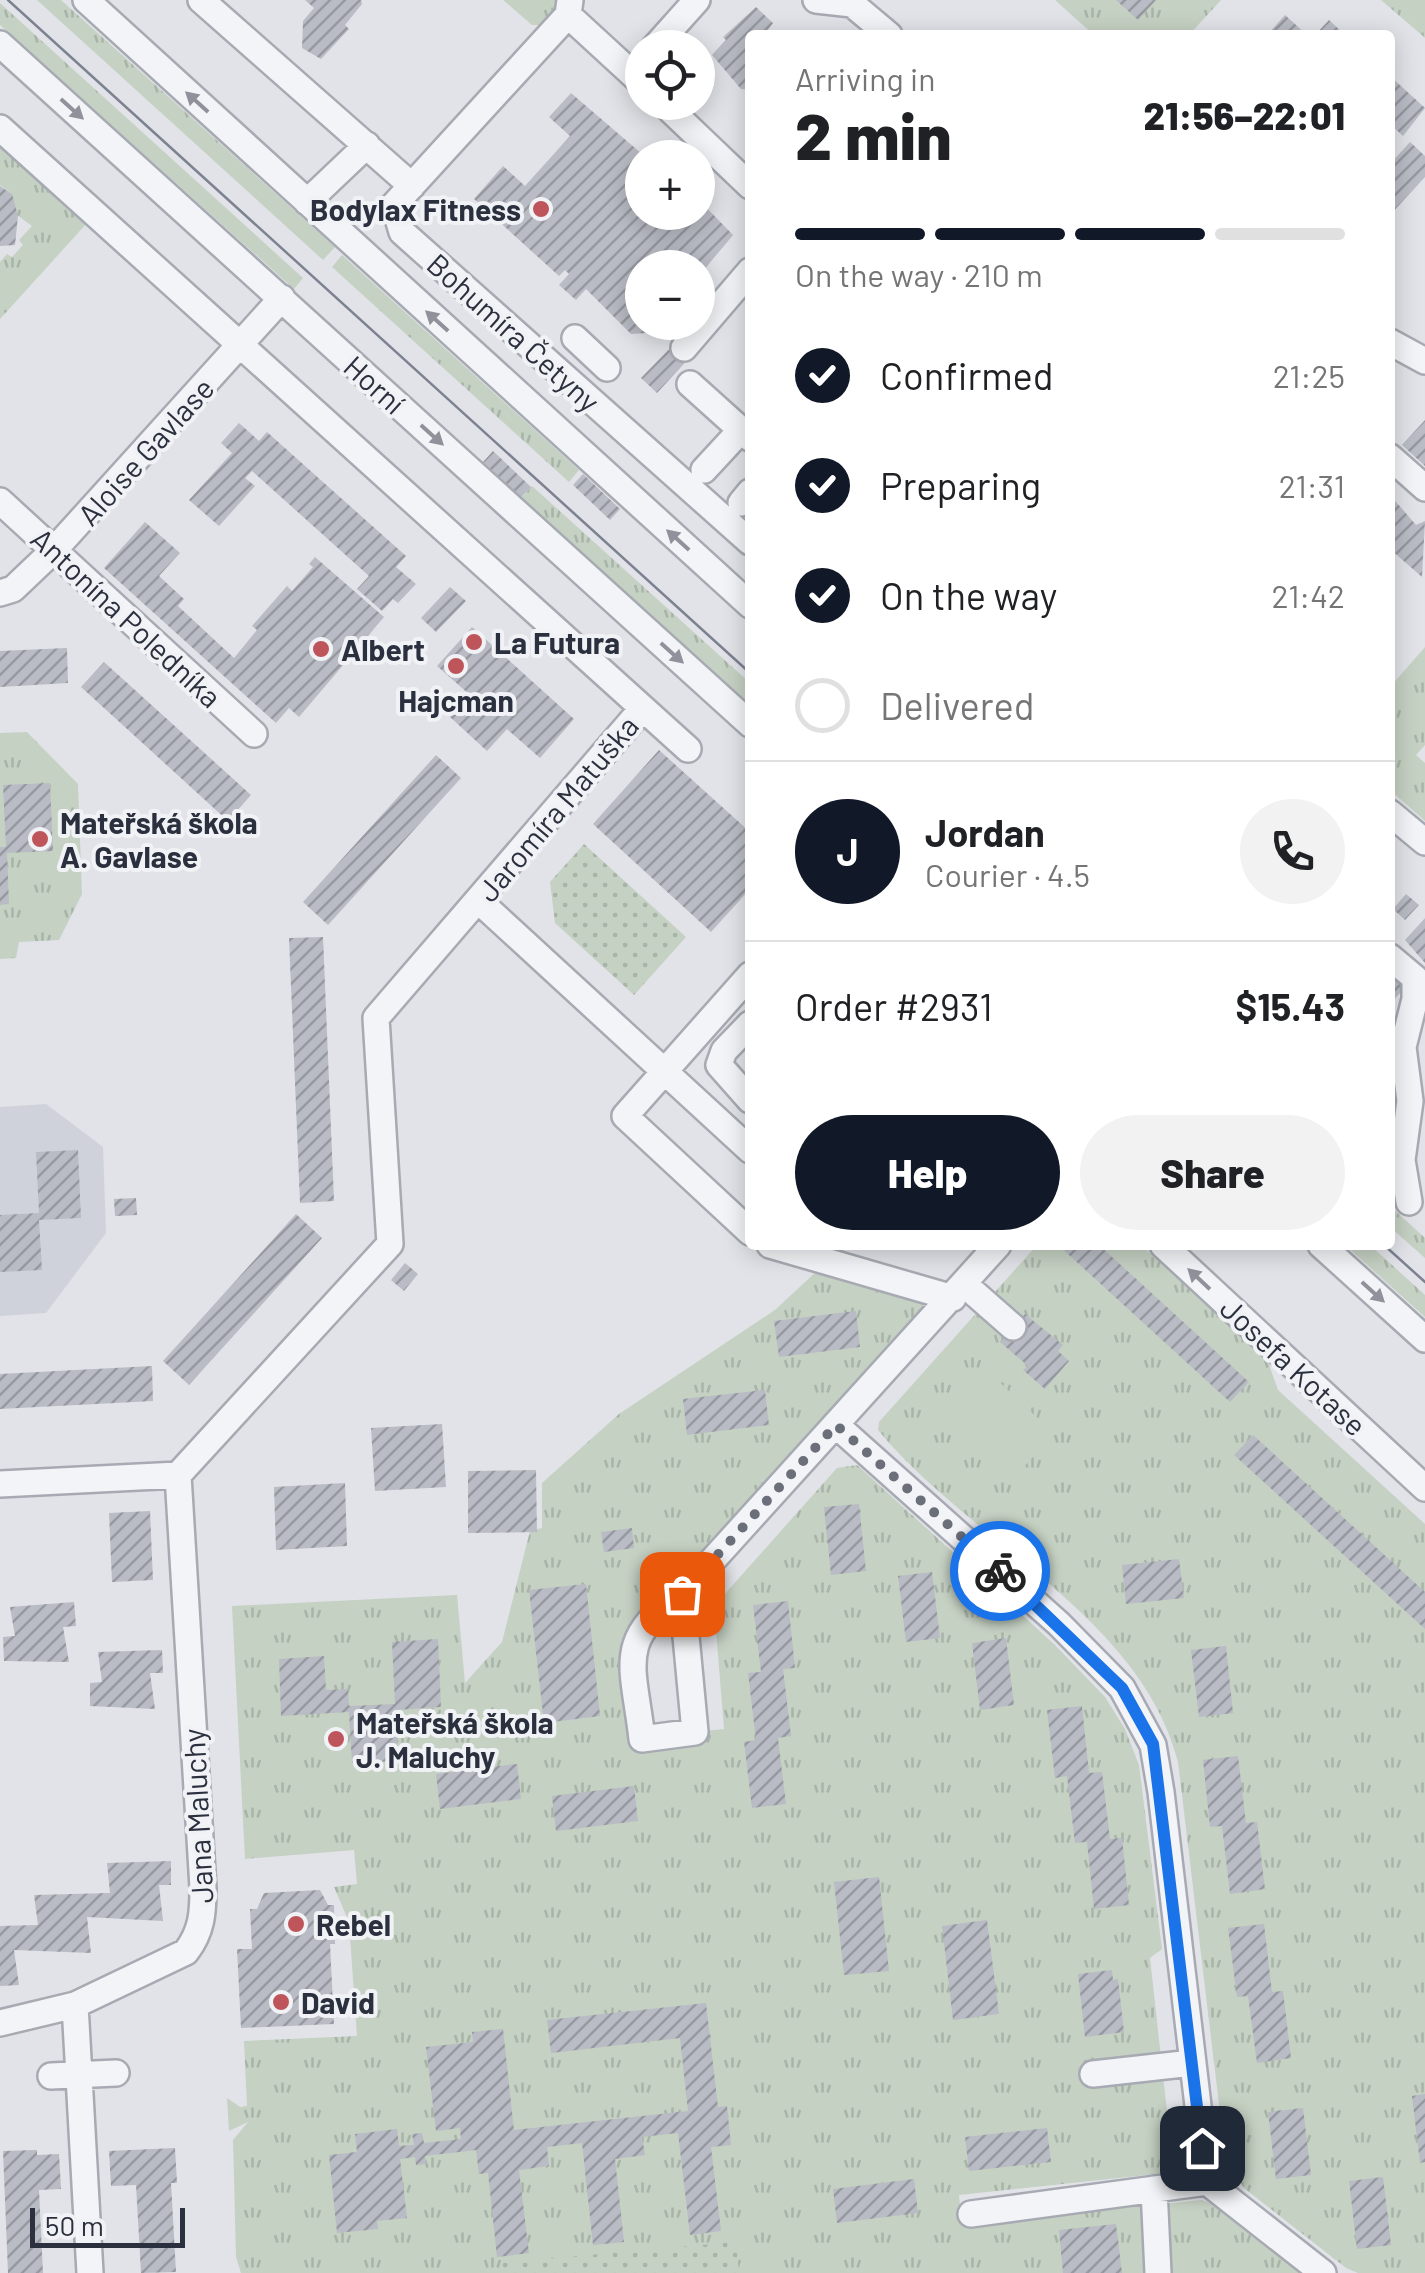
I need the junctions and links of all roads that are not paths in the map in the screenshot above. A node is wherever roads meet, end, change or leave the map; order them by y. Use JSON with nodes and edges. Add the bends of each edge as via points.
{"nodes":[{"id":1,"x":86,"y":0,"type":"edge"},
{"id":2,"x":201,"y":0,"type":"edge"},
{"id":3,"x":697,"y":0,"type":"edge"},
{"id":4,"x":816,"y":0,"type":"edge"},
{"id":5,"x":569,"y":8,"type":"edge"},
{"id":6,"x":670,"y":30,"type":"edge"},
{"id":7,"x":883,"y":30,"type":"edge"},
{"id":8,"x":0,"y":44,"type":"edge"},
{"id":9,"x":625,"y":59,"type":"edge"},
{"id":10,"x":681,"y":120,"type":"edge"},
{"id":11,"x":0,"y":128,"type":"edge"},
{"id":12,"x":366,"y":145,"type":"junction"},
{"id":13,"x":745,"y":181,"type":"edge"},
{"id":14,"x":412,"y":186,"type":"junction"},
{"id":15,"x":307,"y":202,"type":"junction"},
{"id":16,"x":745,"y":277,"type":"edge"},
{"id":17,"x":282,"y":298,"type":"junction"},
{"id":18,"x":1395,"y":345,"type":"edge"},
{"id":19,"x":240,"y":346,"type":"junction"},
{"id":20,"x":684,"y":348,"type":"dead end"},
{"id":21,"x":590,"y":353,"type":"dead end"},
{"id":22,"x":1425,"y":361,"type":"edge"},
{"id":23,"x":567,"y":379,"type":"junction"},
{"id":24,"x":690,"y":384,"type":"dead end"},
{"id":25,"x":745,"y":433,"type":"edge"},
{"id":26,"x":745,"y":435,"type":"edge"},
{"id":27,"x":1395,"y":461,"type":"edge"},
{"id":28,"x":704,"y":470,"type":"dead end"},
{"id":29,"x":1425,"y":488,"type":"edge"},
{"id":30,"x":1,"y":505,"type":"edge"},
{"id":31,"x":745,"y":538,"type":"edge"},
{"id":32,"x":54,"y":550,"type":"junction"},
{"id":33,"x":0,"y":593,"type":"edge"},
{"id":34,"x":745,"y":600,"type":"edge"},
{"id":35,"x":642,"y":710,"type":"junction"},
{"id":36,"x":745,"y":719,"type":"edge"},
{"id":37,"x":254,"y":734,"type":"dead end"},
{"id":38,"x":688,"y":748,"type":"dead end"},
{"id":39,"x":1395,"y":817,"type":"edge"},
{"id":40,"x":1425,"y":842,"type":"edge"},
{"id":41,"x":479,"y":902,"type":"junction"},
{"id":42,"x":1395,"y":960,"type":"edge"},
{"id":43,"x":745,"y":981,"type":"edge"},
{"id":44,"x":1420,"y":999,"type":"edge"},
{"id":45,"x":745,"y":1029,"type":"edge"},
{"id":46,"x":1395,"y":1041,"type":"edge"},
{"id":47,"x":1395,"y":1047,"type":"edge"},
{"id":48,"x":666,"y":1071,"type":"junction"},
{"id":49,"x":745,"y":1094,"type":"edge"},
{"id":50,"x":1410,"y":1101,"type":"junction"},
{"id":51,"x":1395,"y":1115,"type":"edge"},
{"id":52,"x":745,"y":1145,"type":"edge"},
{"id":53,"x":1408,"y":1201,"type":"edge"},
{"id":54,"x":745,"y":1227,"type":"edge"},
{"id":55,"x":791,"y":1250,"type":"edge"},
{"id":56,"x":994,"y":1250,"type":"edge"},
{"id":57,"x":1168,"y":1250,"type":"edge"},
{"id":58,"x":1327,"y":1250,"type":"edge"},
{"id":59,"x":959,"y":1291,"type":"junction"},
{"id":60,"x":1013,"y":1327,"type":"dead end"},
{"id":61,"x":1425,"y":1339,"type":"edge"},
{"id":62,"x":836,"y":1425,"type":"junction"},
{"id":63,"x":178,"y":1476,"type":"junction"},
{"id":64,"x":0,"y":1484,"type":"edge"},
{"id":65,"x":1425,"y":1488,"type":"edge"},
{"id":66,"x":682,"y":1594,"type":"junction"},
{"id":67,"x":75,"y":2005,"type":"junction"},
{"id":68,"x":0,"y":2022,"type":"edge"},
{"id":69,"x":1192,"y":2063,"type":"junction"},
{"id":70,"x":116,"y":2073,"type":"dead end"},
{"id":71,"x":1093,"y":2074,"type":"dead end"},
{"id":72,"x":82,"y":2075,"type":"junction"},
{"id":73,"x":51,"y":2076,"type":"dead end"},
{"id":74,"x":1207,"y":2182,"type":"junction"},
{"id":75,"x":1154,"y":2190,"type":"junction"},
{"id":76,"x":970,"y":2214,"type":"dead end"},
{"id":77,"x":90,"y":2273,"type":"edge"},
{"id":78,"x":1158,"y":2273,"type":"edge"},
{"id":79,"x":1323,"y":2273,"type":"edge"}],
"edges":[{"from":15,"to":1,"type":"street","one_way":true},
{"from":2,"to":12,"type":"street"},
{"from":3,"to":6,"type":"street"},
{"from":4,"to":7,"type":"street","via":[[852,4]]},
{"from":5,"to":9,"type":"street","name":"Bohumíra Četyny"},
{"from":5,"to":14,"type":"street","name":"Bohumíra Četyny"},
{"from":8,"to":17,"type":"street","name":"Horní","one_way":true},
{"from":10,"to":13,"type":"street"},
{"from":11,"to":19,"type":"street","name":"Jaromíra Matuška"},
{"from":12,"to":14,"type":"street"},
{"from":12,"to":15,"type":"street"},
{"from":14,"to":23,"type":"street","name":"Bohumíra Četyny","via":[[394,205],[402,232]]},
{"from":34,"to":15,"type":"street","one_way":true},
{"from":16,"to":20,"type":"street"},
{"from":17,"to":19,"type":"street","name":"Aloise Gavlase"},
{"from":17,"to":36,"type":"street","name":"Horní","one_way":true},
{"from":18,"to":22,"type":"street"},
{"from":19,"to":32,"type":"street","name":"Aloise Gavlase"},
{"from":19,"to":35,"type":"street","name":"Jaromíra Matuška"},
{"from":21,"to":23,"type":"street"},
{"from":23,"to":31,"type":"street","name":"Bohumíra Četyny"},
{"from":24,"to":25,"type":"street"},
{"from":26,"to":28,"type":"street"},
{"from":27,"to":29,"type":"street"},
{"from":30,"to":32,"type":"street","name":"Antonína Poledníka"},
{"from":32,"to":33,"type":"street","name":"Aloise Gavlase"},
{"from":32,"to":37,"type":"street","name":"Antonína Poledníka"},
{"from":35,"to":38,"type":"street"},
{"from":35,"to":41,"type":"street","name":"Jaromíra Matuška"},
{"from":39,"to":40,"type":"street"},
{"from":41,"to":48,"type":"street"},
{"from":41,"to":63,"type":"street","name":"Jaromíra Matuška","via":[[376,1018],[390,1244]]},
{"from":42,"to":44,"type":"street","via":[[1415,978]]},
{"from":43,"to":48,"type":"street"},
{"from":44,"to":46,"type":"street"},
{"from":45,"to":49,"type":"street","via":[[719,1065]]},
{"from":47,"to":50,"type":"street"},
{"from":48,"to":52,"type":"street"},
{"from":48,"to":54,"type":"street","via":[[624,1116]]},
{"from":50,"to":51,"type":"street"},
{"from":50,"to":53,"type":"street","via":[[1402,1160]]},
{"from":55,"to":59,"type":"street"},
{"from":56,"to":59,"type":"street"},
{"from":65,"to":57,"type":"street","name":"Josefa Kotase","one_way":true},
{"from":58,"to":61,"type":"street","one_way":true},
{"from":59,"to":60,"type":"street"},
{"from":59,"to":62,"type":"street"},
{"from":62,"to":66,"type":"street"},
{"from":62,"to":69,"type":"street","via":[[1060,1624],[1122,1688],[1153,1744]]},
{"from":63,"to":64,"type":"street"},
{"from":63,"to":67,"type":"street","name":"Jana Maluchy","via":[[204,1916],[186,1952]]},
{"from":66,"to":66,"type":"street","via":[[695,1732],[642,1739],[632,1650],[643,1625]]},
{"from":67,"to":68,"type":"street","name":"Jana Maluchy"},
{"from":67,"to":72,"type":"street"},
{"from":69,"to":71,"type":"street"},
{"from":69,"to":74,"type":"street"},
{"from":70,"to":72,"type":"street"},
{"from":72,"to":73,"type":"street"},
{"from":72,"to":77,"type":"street"},
{"from":74,"to":75,"type":"street"},
{"from":74,"to":79,"type":"street"},
{"from":75,"to":76,"type":"street"},
{"from":75,"to":78,"type":"street"}]}
